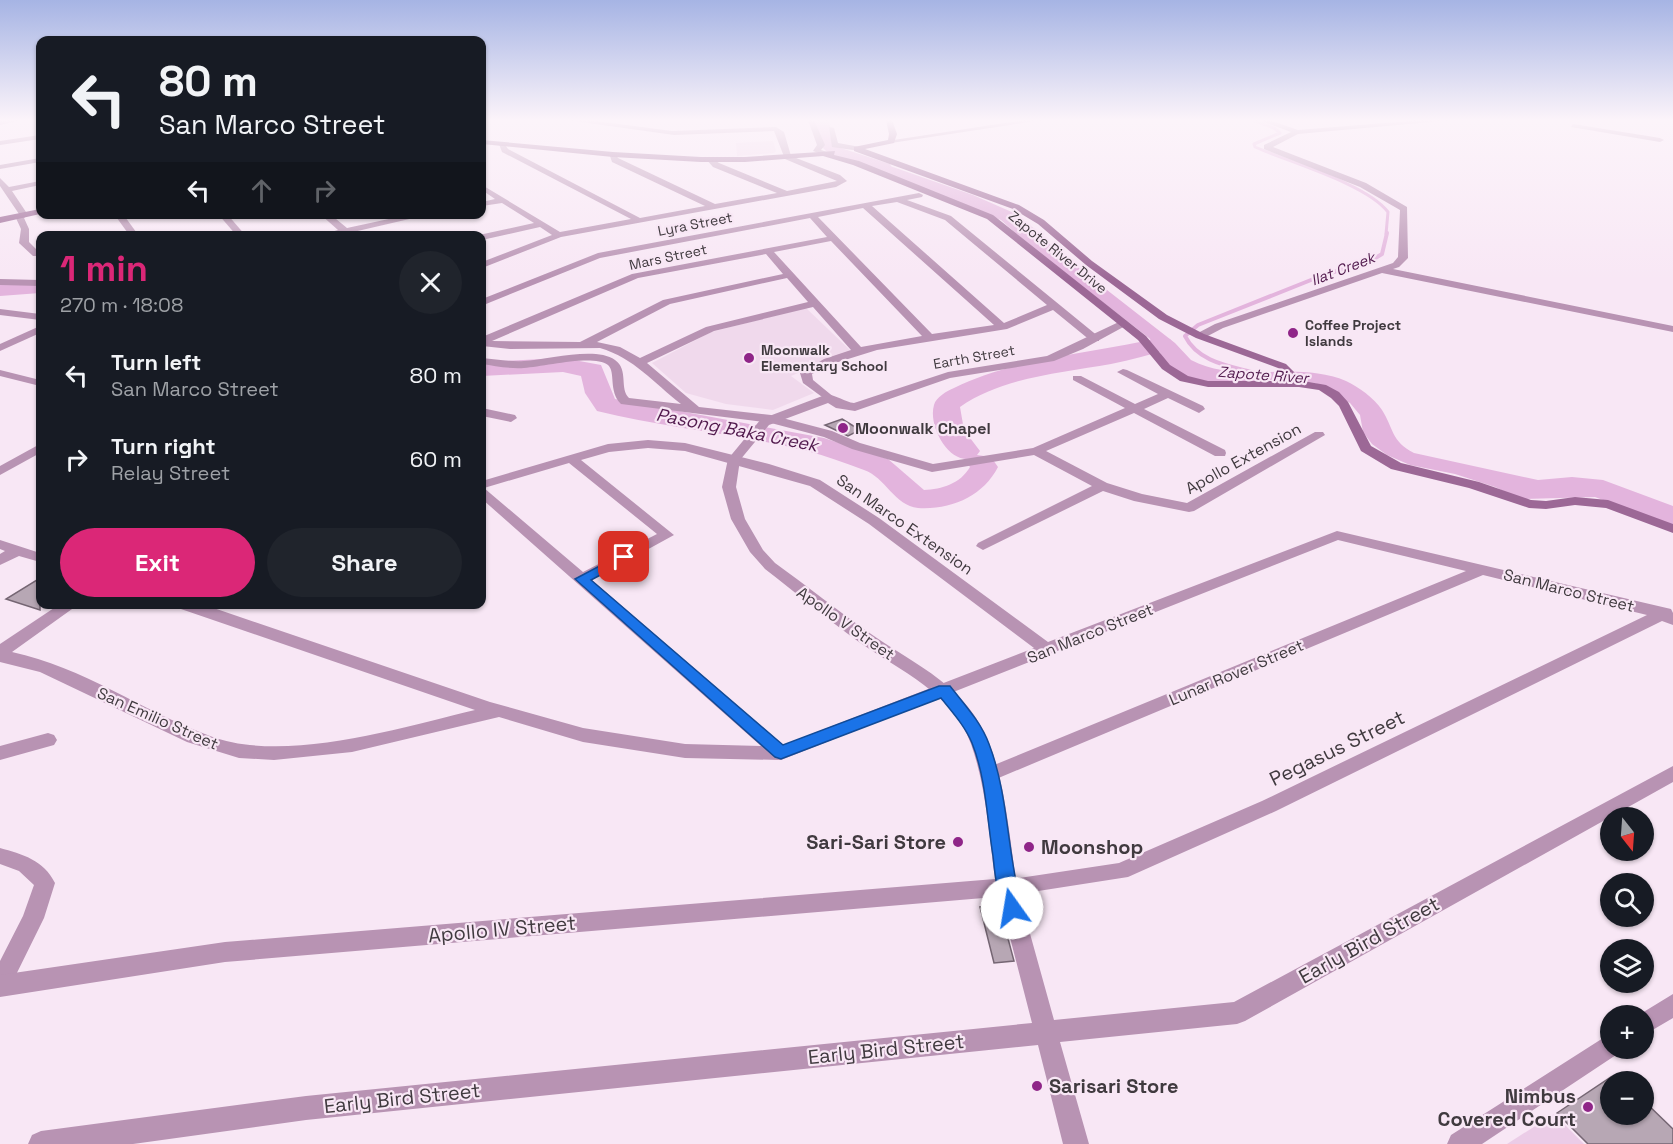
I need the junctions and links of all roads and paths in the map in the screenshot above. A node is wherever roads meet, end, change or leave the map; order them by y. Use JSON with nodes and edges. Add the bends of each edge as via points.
{"nodes":[{"id":1,"x":550,"y":173,"type":"edge"},
{"id":2,"x":643,"y":173,"type":"edge"},
{"id":3,"x":736,"y":173,"type":"edge"},
{"id":4,"x":828,"y":173,"type":"edge"},
{"id":5,"x":882,"y":173,"type":"edge"},
{"id":6,"x":924,"y":173,"type":"edge"},
{"id":7,"x":1334,"y":173,"type":"edge"},
{"id":8,"x":0,"y":180,"type":"edge"},
{"id":9,"x":36,"y":184,"type":"edge"},
{"id":10,"x":486,"y":189,"type":"edge"},
{"id":11,"x":7,"y":190,"type":"junction"},
{"id":12,"x":786,"y":194,"type":"junction"},
{"id":13,"x":919,"y":195,"type":"dead end"},
{"id":14,"x":898,"y":199,"type":"junction"},
{"id":15,"x":503,"y":200,"type":"junction"},
{"id":16,"x":486,"y":203,"type":"edge"},
{"id":17,"x":865,"y":205,"type":"junction"},
{"id":18,"x":712,"y":206,"type":"junction"},
{"id":19,"x":36,"y":213,"type":"edge"},
{"id":20,"x":22,"y":216,"type":"junction"},
{"id":21,"x":812,"y":216,"type":"junction"},
{"id":22,"x":122,"y":219,"type":"edge"},
{"id":23,"x":227,"y":219,"type":"edge"},
{"id":24,"x":330,"y":219,"type":"edge"},
{"id":25,"x":404,"y":219,"type":"edge"},
{"id":26,"x":637,"y":219,"type":"junction"},
{"id":27,"x":0,"y":220,"type":"edge"},
{"id":28,"x":543,"y":224,"type":"junction"},
{"id":29,"x":131,"y":231,"type":"edge"},
{"id":30,"x":237,"y":231,"type":"edge"},
{"id":31,"x":345,"y":231,"type":"joint"},
{"id":32,"x":559,"y":235,"type":"junction"},
{"id":33,"x":486,"y":236,"type":"edge"},
{"id":34,"x":834,"y":238,"type":"junction"},
{"id":35,"x":768,"y":251,"type":"junction"},
{"id":36,"x":36,"y":254,"type":"dead end"},
{"id":37,"x":486,"y":263,"type":"edge"},
{"id":38,"x":1381,"y":270,"type":"junction"},
{"id":39,"x":790,"y":275,"type":"junction"},
{"id":40,"x":0,"y":282,"type":"edge"},
{"id":41,"x":36,"y":283,"type":"edge"},
{"id":42,"x":486,"y":300,"type":"edge"},
{"id":43,"x":815,"y":303,"type":"junction"},
{"id":44,"x":1054,"y":305,"type":"junction"},
{"id":45,"x":0,"y":312,"type":"edge"},
{"id":46,"x":36,"y":316,"type":"edge"},
{"id":47,"x":1123,"y":322,"type":"junction"},
{"id":48,"x":1003,"y":327,"type":"junction"},
{"id":49,"x":1673,"y":329,"type":"edge"},
{"id":50,"x":36,"y":331,"type":"edge"},
{"id":51,"x":1198,"y":335,"type":"junction"},
{"id":52,"x":929,"y":337,"type":"junction"},
{"id":53,"x":1095,"y":339,"type":"junction"},
{"id":54,"x":486,"y":340,"type":"edge"},
{"id":55,"x":486,"y":343,"type":"edge"},
{"id":56,"x":581,"y":345,"type":"junction"},
{"id":57,"x":0,"y":348,"type":"edge"},
{"id":58,"x":859,"y":352,"type":"junction"},
{"id":59,"x":486,"y":361,"type":"edge"},
{"id":60,"x":641,"y":362,"type":"junction"},
{"id":61,"x":1123,"y":372,"type":"dead end"},
{"id":62,"x":0,"y":373,"type":"edge"},
{"id":63,"x":1077,"y":378,"type":"dead end"},
{"id":64,"x":36,"y":382,"type":"edge"},
{"id":65,"x":1299,"y":384,"type":"junction"},
{"id":66,"x":1168,"y":394,"type":"junction"},
{"id":67,"x":829,"y":398,"type":"junction"},
{"id":68,"x":1134,"y":408,"type":"junction"},
{"id":69,"x":1199,"y":409,"type":"dead end"},
{"id":70,"x":698,"y":410,"type":"junction"},
{"id":71,"x":486,"y":413,"type":"edge"},
{"id":72,"x":511,"y":418,"type":"dead end"},
{"id":73,"x":766,"y":422,"type":"junction"},
{"id":74,"x":1319,"y":435,"type":"dead end"},
{"id":75,"x":36,"y":450,"type":"edge"},
{"id":76,"x":1036,"y":451,"type":"junction"},
{"id":77,"x":1220,"y":453,"type":"dead end"},
{"id":78,"x":24,"y":458,"type":"junction"},
{"id":79,"x":572,"y":459,"type":"junction"},
{"id":80,"x":734,"y":459,"type":"junction"},
{"id":81,"x":36,"y":461,"type":"edge"},
{"id":82,"x":0,"y":471,"type":"edge"},
{"id":83,"x":486,"y":484,"type":"edge"},
{"id":84,"x":1101,"y":486,"type":"junction"},
{"id":85,"x":486,"y":495,"type":"edge"},
{"id":86,"x":1673,"y":529,"type":"edge"},
{"id":87,"x":0,"y":544,"type":"edge"},
{"id":88,"x":983,"y":546,"type":"dead end"},
{"id":89,"x":18,"y":550,"type":"junction"},
{"id":90,"x":36,"y":557,"type":"edge"},
{"id":91,"x":0,"y":560,"type":"edge"},
{"id":92,"x":1484,"y":569,"type":"junction"},
{"id":93,"x":582,"y":579,"type":"junction"},
{"id":94,"x":65,"y":609,"type":"edge"},
{"id":95,"x":199,"y":609,"type":"edge"},
{"id":96,"x":1669,"y":614,"type":"edge"},
{"id":97,"x":1048,"y":650,"type":"junction"},
{"id":98,"x":0,"y":654,"type":"edge"},
{"id":99,"x":944,"y":690,"type":"junction"},
{"id":100,"x":501,"y":712,"type":"junction"},
{"id":101,"x":48,"y":740,"type":"dead end"},
{"id":102,"x":0,"y":753,"type":"edge"},
{"id":103,"x":781,"y":753,"type":"junction"},
{"id":104,"x":1673,"y":774,"type":"edge"},
{"id":105,"x":989,"y":775,"type":"junction"},
{"id":106,"x":0,"y":856,"type":"edge"},
{"id":107,"x":1007,"y":887,"type":"junction"},
{"id":108,"x":0,"y":985,"type":"edge"},
{"id":109,"x":1673,"y":1005,"type":"edge"},
{"id":110,"x":1654,"y":1017,"type":"edge"},
{"id":111,"x":1046,"y":1032,"type":"junction"},
{"id":112,"x":1600,"y":1052,"type":"edge"},
{"id":113,"x":41,"y":1144,"type":"edge"},
{"id":114,"x":1076,"y":1144,"type":"edge"},
{"id":115,"x":1460,"y":1144,"type":"edge"}],
"edges":[{"from":1,"to":26,"type":"street"},
{"from":2,"to":18,"type":"street"},
{"from":3,"to":12,"type":"street"},
{"from":4,"to":12,"type":"street","via":[[843,181]]},
{"from":5,"to":47,"type":"main road","name":"Zapote River Drive","via":[[990,217]]},
{"from":6,"to":51,"type":"main road","name":"Zapote River Drive","via":[[1016,207],[1178,326]]},
{"from":7,"to":38,"type":"street","via":[[1404,209],[1403,258]]},
{"from":8,"to":11,"type":"street"},
{"from":9,"to":11,"type":"street"},
{"from":10,"to":15,"type":"street"},
{"from":11,"to":20,"type":"street"},
{"from":12,"to":18,"type":"street"},
{"from":13,"to":14,"type":"street","name":"Lyra Street"},
{"from":14,"to":17,"type":"street","name":"Lyra Street"},
{"from":14,"to":44,"type":"street","via":[[948,218]]},
{"from":15,"to":16,"type":"street"},
{"from":15,"to":28,"type":"street"},
{"from":17,"to":21,"type":"street","name":"Lyra Street"},
{"from":17,"to":48,"type":"street"},
{"from":18,"to":26,"type":"street"},
{"from":19,"to":20,"type":"main road"},
{"from":20,"to":27,"type":"main road"},
{"from":20,"to":36,"type":"street","via":[[24,243]]},
{"from":21,"to":34,"type":"street"},
{"from":21,"to":42,"type":"street","name":"Lyra Street","via":[[598,256]]},
{"from":22,"to":29,"type":"street"},
{"from":23,"to":30,"type":"street"},
{"from":24,"to":31,"type":"street"},
{"from":25,"to":31,"type":"street"},
{"from":26,"to":32,"type":"street"},
{"from":28,"to":32,"type":"street"},
{"from":28,"to":33,"type":"street"},
{"from":32,"to":37,"type":"street"},
{"from":34,"to":35,"type":"street","name":"Mars Street"},
{"from":34,"to":52,"type":"street"},
{"from":35,"to":39,"type":"street"},
{"from":35,"to":54,"type":"street","name":"Mars Street","via":[[635,276]]},
{"from":38,"to":49,"type":"street"},
{"from":38,"to":51,"type":"street"},
{"from":39,"to":43,"type":"street"},
{"from":39,"to":56,"type":"street","via":[[667,302]]},
{"from":40,"to":41,"type":"street"},
{"from":43,"to":58,"type":"street"},
{"from":43,"to":60,"type":"street","via":[[710,329]]},
{"from":44,"to":48,"type":"street"},
{"from":44,"to":53,"type":"street"},
{"from":45,"to":46,"type":"street"},
{"from":47,"to":53,"type":"street","name":"Earth Street"},
{"from":47,"to":65,"type":"main road","name":"Zapote River Drive","via":[[1175,375],[1200,383]]},
{"from":48,"to":52,"type":"street"},
{"from":50,"to":57,"type":"street"},
{"from":51,"to":65,"type":"main road","name":"Zapote River Drive","via":[[1271,361],[1289,371]]},
{"from":52,"to":58,"type":"street"},
{"from":53,"to":67,"type":"street","name":"Earth Street","via":[[1050,359],[948,375],[862,406],[847,407]]},
{"from":55,"to":56,"type":"street"},
{"from":56,"to":60,"type":"street","via":[[615,348]]},
{"from":58,"to":67,"type":"street","via":[[806,373],[807,381]]},
{"from":59,"to":70,"type":"street","via":[[522,365],[593,357],[611,362],[617,369],[619,394],[625,401]]},
{"from":60,"to":70,"type":"street","via":[[676,397]]},
{"from":61,"to":66,"type":"street"},
{"from":62,"to":64,"type":"street"},
{"from":63,"to":68,"type":"street"},
{"from":65,"to":86,"type":"main road","name":"Zapote River Drive","via":[[1322,387],[1335,395],[1366,448],[1396,466],[1474,485],[1529,504],[1608,504]]},
{"from":66,"to":68,"type":"street"},
{"from":66,"to":69,"type":"street"},
{"from":67,"to":73,"type":"street","name":"Apollo V Street"},
{"from":68,"to":76,"type":"street"},
{"from":68,"to":77,"type":"street"},
{"from":70,"to":73,"type":"street"},
{"from":71,"to":72,"type":"street"},
{"from":73,"to":76,"type":"street","via":[[828,434],[932,468]]},
{"from":73,"to":80,"type":"street","name":"Apollo V Street"},
{"from":74,"to":84,"type":"street","name":"Apollo Extension","via":[[1189,508]]},
{"from":75,"to":78,"type":"street"},
{"from":76,"to":84,"type":"street","name":"Apollo Extension"},
{"from":78,"to":81,"type":"street"},
{"from":78,"to":82,"type":"street"},
{"from":79,"to":80,"type":"street","name":"San Marco Extension","via":[[608,448],[648,444],[686,447]]},
{"from":79,"to":83,"type":"street","name":"San Marco Extension"},
{"from":79,"to":93,"type":"street","via":[[667,535]]},
{"from":80,"to":97,"type":"street","name":"San Marco Extension","via":[[815,483],[874,521]]},
{"from":80,"to":99,"type":"street","name":"Apollo V Street","via":[[729,487],[732,501],[746,536],[764,559],[865,638]]},
{"from":84,"to":88,"type":"street"},
{"from":85,"to":93,"type":"street"},
{"from":87,"to":89,"type":"street"},
{"from":89,"to":90,"type":"street"},
{"from":89,"to":91,"type":"street"},
{"from":92,"to":96,"type":"street","name":"San Marco Street"},
{"from":92,"to":97,"type":"street","name":"San Marco Street","via":[[1337,536]]},
{"from":92,"to":105,"type":"street","name":"Lunar Rover Street"},
{"from":93,"to":103,"type":"street"},
{"from":94,"to":98,"type":"street"},
{"from":95,"to":100,"type":"street","name":"San Marco Street"},
{"from":96,"to":107,"type":"street","name":"Pegasus Street","via":[[1269,806],[1121,871]]},
{"from":97,"to":99,"type":"street","name":"San Marco Street"},
{"from":98,"to":100,"type":"street","name":"San Emilio Street","via":[[38,663],[210,744],[252,753],[304,752]]},
{"from":99,"to":103,"type":"street","name":"San Marco Street"},
{"from":99,"to":105,"type":"street","name":"Apollo V Street","via":[[980,743]]},
{"from":100,"to":103,"type":"street","name":"San Marco Street","via":[[583,735],[685,751]]},
{"from":101,"to":102,"type":"street"},
{"from":104,"to":111,"type":"street","name":"Early Bird Street","via":[[1238,1012]]},
{"from":105,"to":107,"type":"street","name":"Apollo V Street"},
{"from":106,"to":108,"type":"street","via":[[26,864],[45,883],[33,918]]},
{"from":107,"to":108,"type":"street","name":"Apollo IV Street","via":[[225,952]]},
{"from":107,"to":111,"type":"street","name":"Apollo V Street"},
{"from":109,"to":110,"type":"street"},
{"from":111,"to":113,"type":"street","name":"Early Bird Street","via":[[306,1108]]},
{"from":111,"to":114,"type":"street","name":"Apollo V Street"},
{"from":112,"to":115,"type":"street"}]}
